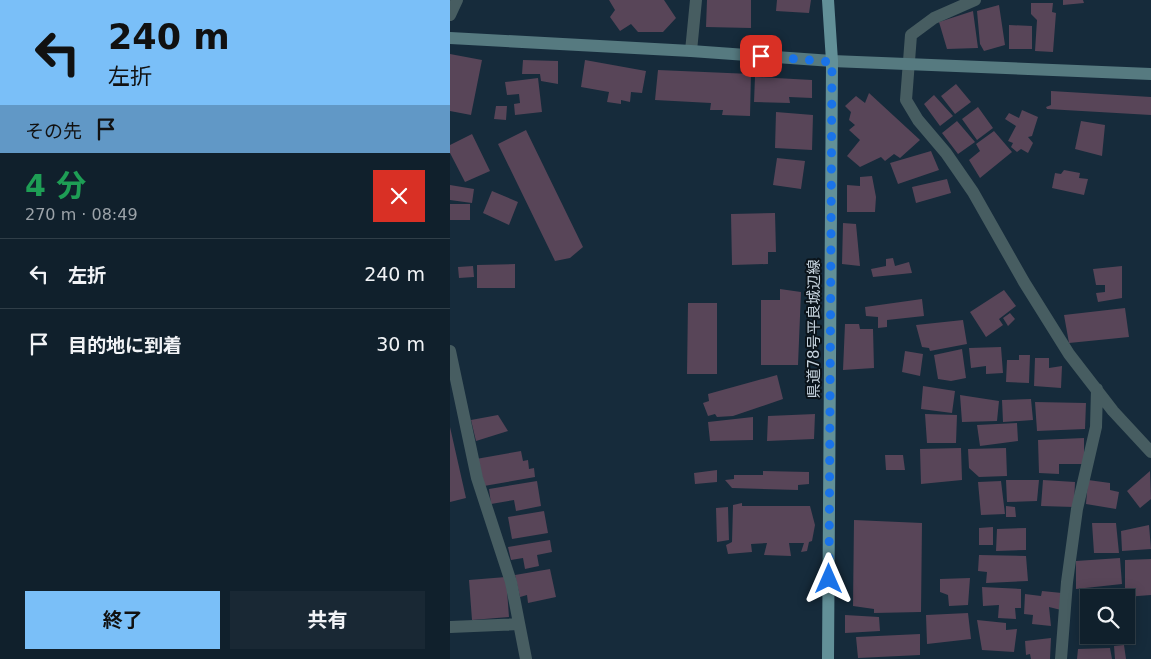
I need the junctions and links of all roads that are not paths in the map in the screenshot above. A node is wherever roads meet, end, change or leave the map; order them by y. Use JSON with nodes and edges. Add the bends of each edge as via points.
{"nodes":[{"id":1,"x":457,"y":0,"type":"edge"},
{"id":2,"x":696,"y":0,"type":"edge"},
{"id":3,"x":828,"y":0,"type":"edge"},
{"id":4,"x":975,"y":0,"type":"edge"},
{"id":5,"x":450,"y":16,"type":"edge"},
{"id":6,"x":450,"y":38,"type":"edge"},
{"id":7,"x":690,"y":51,"type":"junction"},
{"id":8,"x":832,"y":62,"type":"junction"},
{"id":9,"x":908,"y":64,"type":"junction"},
{"id":10,"x":1151,"y":74,"type":"edge"},
{"id":11,"x":450,"y":351,"type":"edge"},
{"id":12,"x":454,"y":384,"type":"edge"},
{"id":13,"x":1097,"y":389,"type":"junction"},
{"id":14,"x":1151,"y":452,"type":"edge"},
{"id":15,"x":519,"y":624,"type":"junction"},
{"id":16,"x":450,"y":627,"type":"edge"},
{"id":17,"x":526,"y":659,"type":"edge"},
{"id":18,"x":828,"y":659,"type":"edge"},
{"id":19,"x":1061,"y":659,"type":"edge"}],
"edges":[{"from":1,"to":5,"type":"street"},
{"from":2,"to":7,"type":"street"},
{"from":3,"to":8,"type":"main road","name":"県道78号平良城辺線"},
{"from":4,"to":9,"type":"street","via":[[934,18],[911,35]]},
{"from":6,"to":7,"type":"street"},
{"from":7,"to":8,"type":"street"},
{"from":8,"to":9,"type":"street"},
{"from":8,"to":18,"type":"main road","name":"県道78号平良城辺線"},
{"from":9,"to":10,"type":"street"},
{"from":9,"to":13,"type":"street","via":[[906,100],[973,192],[1050,327]]},
{"from":11,"to":12,"type":"street"},
{"from":12,"to":15,"type":"street","via":[[477,478],[511,582]]},
{"from":13,"to":14,"type":"street"},
{"from":13,"to":19,"type":"street","via":[[1096,427],[1077,509],[1067,582]]},
{"from":15,"to":16,"type":"street"},
{"from":15,"to":17,"type":"street"}]}
